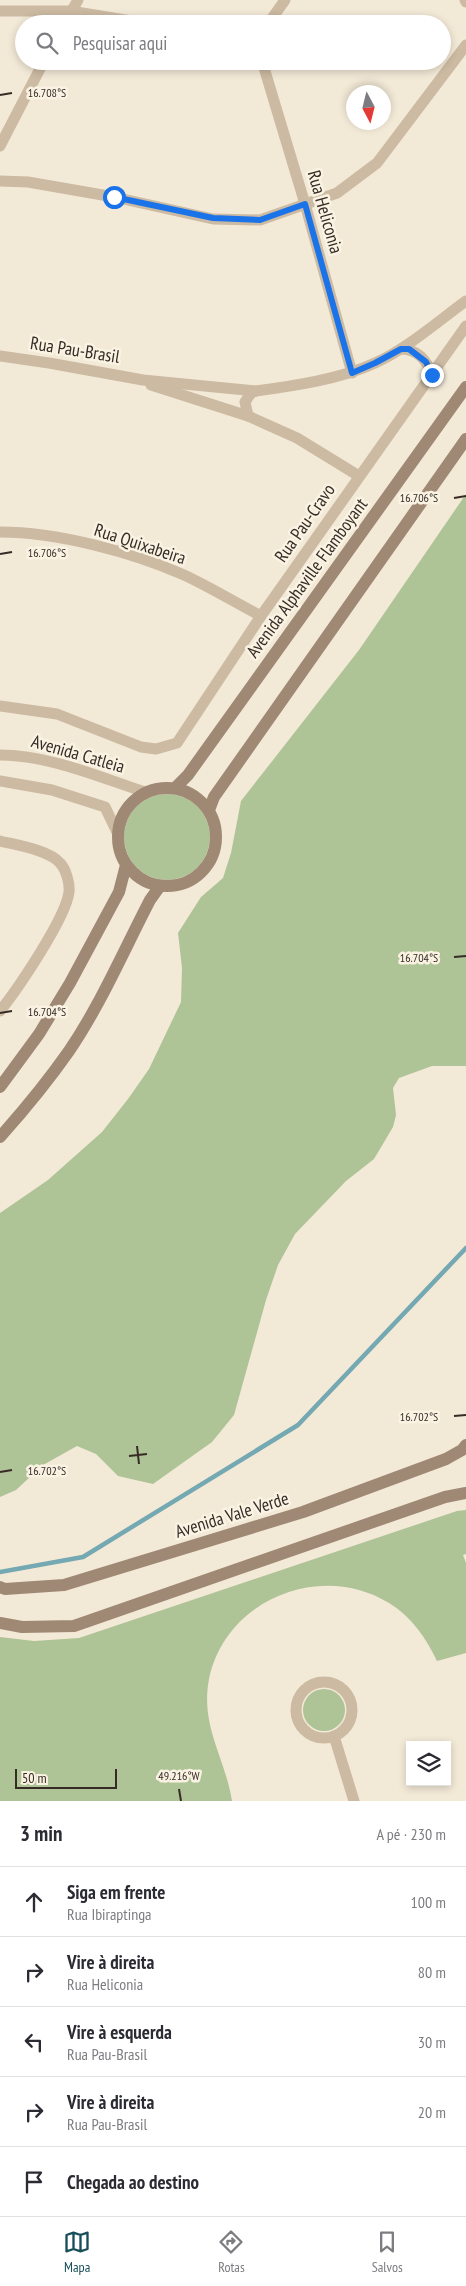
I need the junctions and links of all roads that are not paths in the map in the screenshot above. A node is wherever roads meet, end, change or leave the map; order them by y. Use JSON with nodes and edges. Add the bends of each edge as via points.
{"nodes":[{"id":1,"x":78,"y":0,"type":"edge"},
{"id":2,"x":285,"y":0,"type":"edge"},
{"id":3,"x":0,"y":11,"type":"edge"},
{"id":4,"x":70,"y":11,"type":"junction"},
{"id":5,"x":68,"y":15,"type":"edge"},
{"id":6,"x":95,"y":15,"type":"edge"},
{"id":7,"x":274,"y":15,"type":"edge"},
{"id":8,"x":466,"y":45,"type":"edge"},
{"id":9,"x":451,"y":65,"type":"edge"},
{"id":10,"x":39,"y":70,"type":"edge"},
{"id":11,"x":265,"y":70,"type":"edge"},
{"id":12,"x":447,"y":70,"type":"edge"},
{"id":13,"x":0,"y":146,"type":"edge"},
{"id":14,"x":0,"y":181,"type":"edge"},
{"id":15,"x":305,"y":204,"type":"junction"},
{"id":16,"x":466,"y":301,"type":"edge"},
{"id":17,"x":466,"y":326,"type":"edge"},
{"id":18,"x":401,"y":349,"type":"junction"},
{"id":19,"x":0,"y":356,"type":"edge"},
{"id":20,"x":352,"y":373,"type":"junction"},
{"id":21,"x":432,"y":375,"type":"junction"},
{"id":22,"x":143,"y":380,"type":"junction"},
{"id":23,"x":466,"y":387,"type":"edge"},
{"id":24,"x":256,"y":390,"type":"junction"},
{"id":25,"x":248,"y":416,"type":"junction"},
{"id":26,"x":466,"y":439,"type":"edge"},
{"id":27,"x":359,"y":476,"type":"junction"},
{"id":28,"x":0,"y":532,"type":"edge"},
{"id":29,"x":261,"y":616,"type":"junction"},
{"id":30,"x":0,"y":706,"type":"edge"},
{"id":31,"x":0,"y":755,"type":"edge"},
{"id":32,"x":0,"y":781,"type":"edge"},
{"id":33,"x":175,"y":788,"type":"junction"},
{"id":34,"x":145,"y":792,"type":"junction"},
{"id":35,"x":209,"y":810,"type":"junction"},
{"id":36,"x":117,"y":832,"type":"junction"},
{"id":37,"x":0,"y":841,"type":"edge"},
{"id":38,"x":126,"y":865,"type":"junction"},
{"id":39,"x":160,"y":886,"type":"junction"},
{"id":40,"x":0,"y":1011,"type":"edge"},
{"id":41,"x":0,"y":1087,"type":"edge"},
{"id":42,"x":0,"y":1137,"type":"edge"},
{"id":43,"x":466,"y":1444,"type":"edge"},
{"id":44,"x":466,"y":1493,"type":"edge"},
{"id":45,"x":0,"y":1587,"type":"edge"},
{"id":46,"x":0,"y":1624,"type":"edge"},
{"id":47,"x":334,"y":1736,"type":"junction"},
{"id":48,"x":354,"y":1801,"type":"edge"}],
"edges":[{"from":1,"to":4,"type":"street"},
{"from":2,"to":7,"type":"street"},
{"from":3,"to":4,"type":"street"},
{"from":4,"to":5,"type":"street"},
{"from":4,"to":6,"type":"street"},
{"from":8,"to":9,"type":"street"},
{"from":10,"to":13,"type":"street"},
{"from":11,"to":15,"type":"street","name":"Rua Heliconia"},
{"from":12,"to":15,"type":"street","via":[[377,164],[337,193]]},
{"from":14,"to":15,"type":"street","via":[[28,182],[213,218],[260,220]]},
{"from":15,"to":20,"type":"street","name":"Rua Heliconia"},
{"from":16,"to":18,"type":"street","name":"Rua Pau-Brasil"},
{"from":17,"to":21,"type":"street","name":"Rua Pau-Cravo"},
{"from":18,"to":20,"type":"street","name":"Rua Pau-Brasil"},
{"from":18,"to":21,"type":"street","via":[[409,349],[422,357]]},
{"from":19,"to":22,"type":"street","name":"Rua Pau-Brasil"},
{"from":20,"to":24,"type":"street","name":"Rua Pau-Brasil"},
{"from":21,"to":27,"type":"street","name":"Rua Pau-Cravo"},
{"from":22,"to":24,"type":"street","name":"Rua Pau-Brasil"},
{"from":22,"to":25,"type":"street","name":"Rua Pau-Brasil","via":[[149,385]]},
{"from":23,"to":33,"type":"street","name":"Avenida Alphaville Flamboyant","via":[[188,775]]},
{"from":24,"to":25,"type":"street","via":[[245,402]]},
{"from":25,"to":27,"type":"street","name":"Rua Pau-Brasil","via":[[297,438]]},
{"from":26,"to":35,"type":"street","via":[[214,797]]},
{"from":27,"to":29,"type":"street","name":"Rua Pau-Cravo"},
{"from":28,"to":29,"type":"street","name":"Rua Quixabeira","via":[[24,532],[103,547],[184,575]]},
{"from":29,"to":30,"type":"street","name":"Rua Pau-Cravo","via":[[177,743],[156,749],[141,747],[57,714]]},
{"from":31,"to":34,"type":"street","name":"Avenida Catleia","via":[[17,755],[70,767]]},
{"from":32,"to":36,"type":"street","via":[[52,790],[105,807]]},
{"from":33,"to":34,"type":"street"},
{"from":33,"to":35,"type":"street","via":[[188,792]]},
{"from":34,"to":36,"type":"street","via":[[131,802]]},
{"from":35,"to":39,"type":"street","via":[[215,825],[216,841],[213,856],[204,870],[191,880]]},
{"from":36,"to":38,"type":"street"},
{"from":37,"to":40,"type":"street","via":[[37,849],[60,863],[69,892],[58,919],[18,989]]},
{"from":38,"to":39,"type":"street","via":[[141,879]]},
{"from":38,"to":41,"type":"street","via":[[119,892],[70,983],[39,1034]]},
{"from":39,"to":42,"type":"street","via":[[70,1050],[33,1100]]},
{"from":43,"to":45,"type":"street","name":"Avenida Vale Verde","via":[[446,1459],[321,1505],[159,1556],[64,1585]]},
{"from":44,"to":46,"type":"street","via":[[446,1497],[74,1626],[22,1628]]},
{"from":47,"to":47,"type":"street","via":[[351,1719],[352,1702],[343,1688],[336,1684],[311,1685],[299,1697],[296,1713],[299,1721],[310,1734],[326,1738]]},
{"from":47,"to":48,"type":"street"}]}
